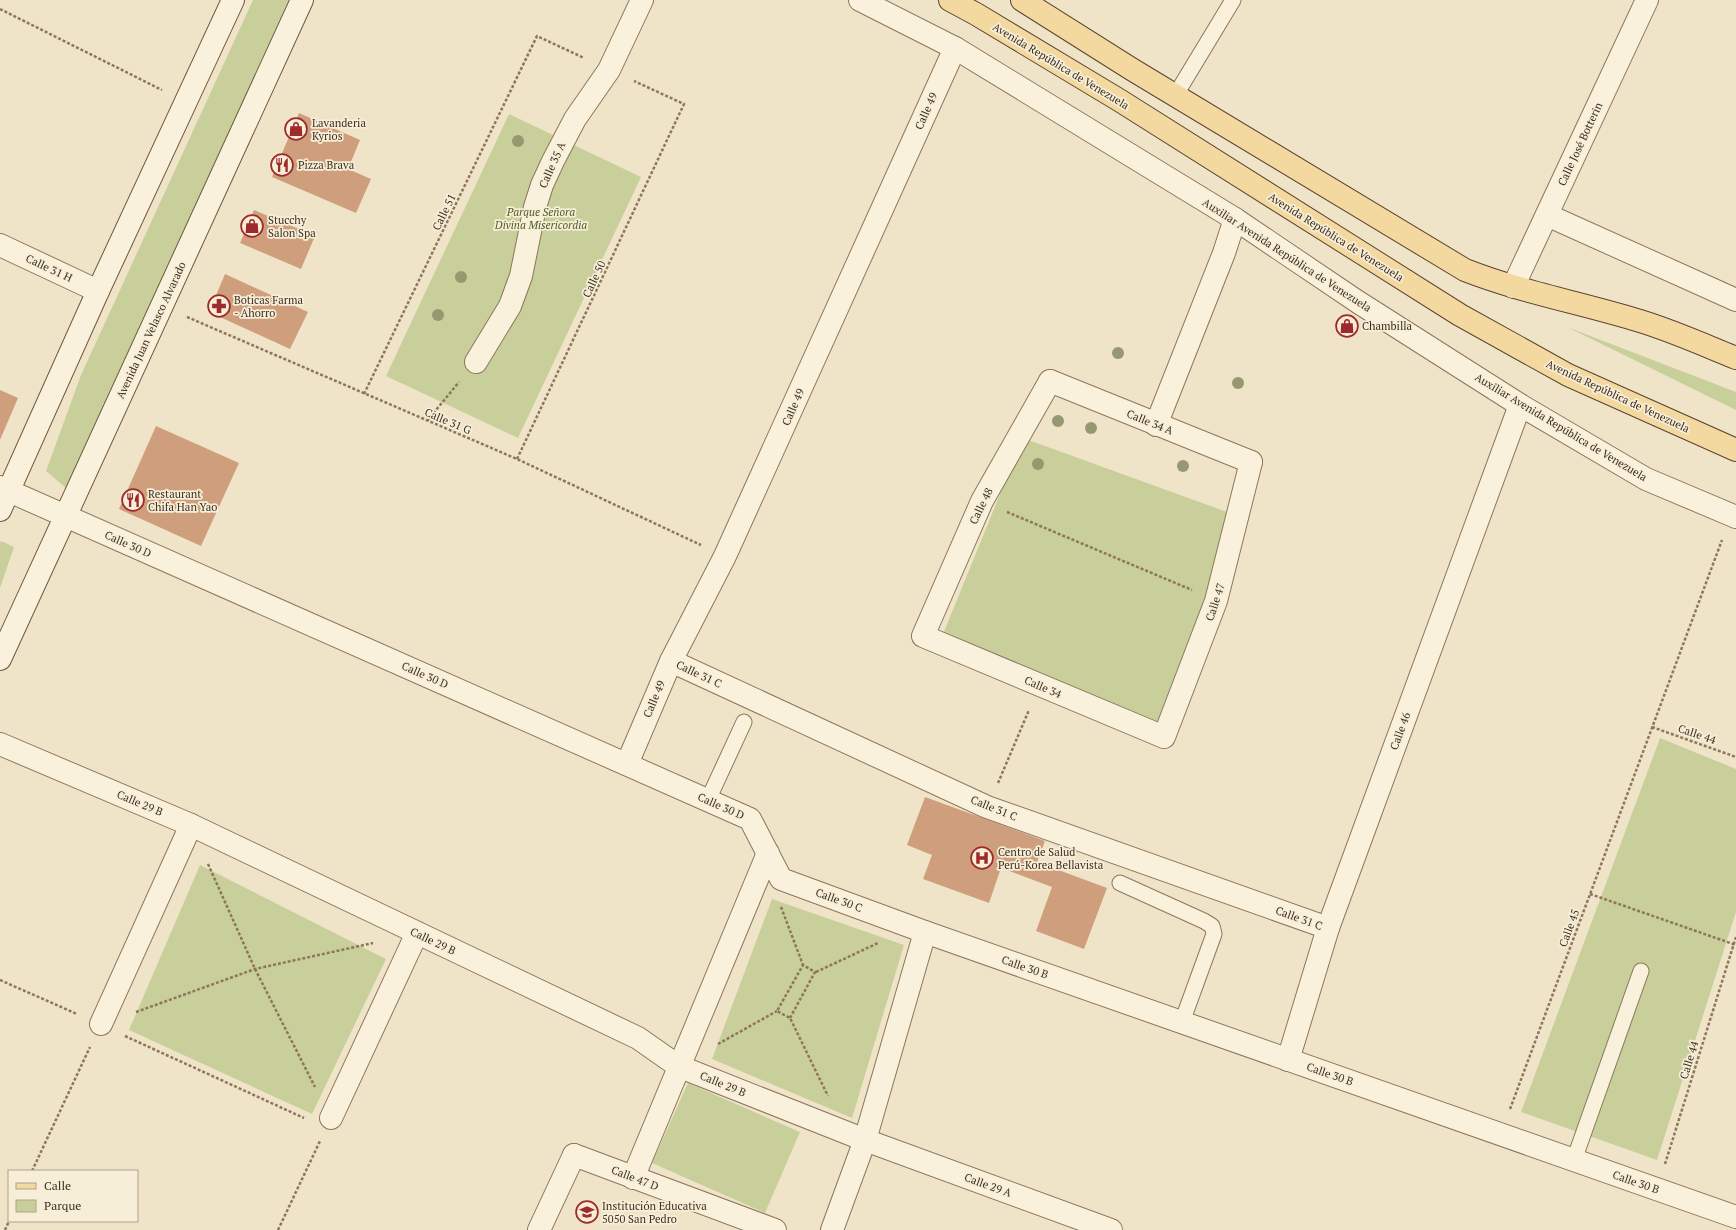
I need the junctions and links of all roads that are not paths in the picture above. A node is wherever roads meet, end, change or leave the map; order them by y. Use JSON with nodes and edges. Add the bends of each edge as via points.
{"nodes":[{"id":1,"x":233,"y":0,"type":"edge"},
{"id":2,"x":302,"y":0,"type":"edge"},
{"id":3,"x":306,"y":0,"type":"edge"},
{"id":4,"x":642,"y":0,"type":"edge"},
{"id":5,"x":860,"y":0,"type":"edge"},
{"id":6,"x":950,"y":0,"type":"edge"},
{"id":7,"x":1022,"y":0,"type":"edge"},
{"id":8,"x":1233,"y":0,"type":"edge"},
{"id":9,"x":1647,"y":0,"type":"edge"},
{"id":10,"x":293,"y":22,"type":"junction"},
{"id":11,"x":955,"y":48,"type":"junction"},
{"id":12,"x":1175,"y":96,"type":"junction"},
{"id":13,"x":1547,"y":215,"type":"junction"},
{"id":14,"x":1235,"y":219,"type":"junction"},
{"id":15,"x":0,"y":245,"type":"edge"},
{"id":16,"x":1513,"y":287,"type":"junction"},
{"id":17,"x":98,"y":291,"type":"junction"},
{"id":18,"x":1736,"y":300,"type":"edge"},
{"id":19,"x":1736,"y":358,"type":"edge"},
{"id":20,"x":476,"y":362,"type":"road end"},
{"id":21,"x":1050,"y":381,"type":"joint"},
{"id":22,"x":1520,"y":405,"type":"junction"},
{"id":23,"x":1156,"y":425,"type":"junction"},
{"id":24,"x":1736,"y":450,"type":"edge"},
{"id":25,"x":1251,"y":462,"type":"joint"},
{"id":26,"x":3,"y":496,"type":"edge"},
{"id":27,"x":64,"y":516,"type":"junction"},
{"id":28,"x":1733,"y":516,"type":"edge"},
{"id":29,"x":923,"y":636,"type":"joint"},
{"id":30,"x":0,"y":659,"type":"edge"},
{"id":31,"x":671,"y":661,"type":"junction"},
{"id":32,"x":744,"y":722,"type":"dead end"},
{"id":33,"x":1164,"y":737,"type":"joint"},
{"id":34,"x":0,"y":744,"type":"edge"},
{"id":35,"x":626,"y":764,"type":"junction"},
{"id":36,"x":708,"y":800,"type":"junction"},
{"id":37,"x":191,"y":825,"type":"junction"},
{"id":38,"x":768,"y":853,"type":"junction"},
{"id":39,"x":1120,"y":883,"type":"dead end"},
{"id":40,"x":1328,"y":928,"type":"junction"},
{"id":41,"x":919,"y":930,"type":"junction"},
{"id":42,"x":417,"y":933,"type":"junction"},
{"id":43,"x":1641,"y":970,"type":"dead end"},
{"id":44,"x":1182,"y":1022,"type":"junction"},
{"id":45,"x":101,"y":1024,"type":"road end"},
{"id":46,"x":1288,"y":1060,"type":"junction"},
{"id":47,"x":678,"y":1066,"type":"junction"},
{"id":48,"x":329,"y":1123,"type":"road end"},
{"id":49,"x":865,"y":1140,"type":"junction"},
{"id":50,"x":1574,"y":1160,"type":"junction"},
{"id":51,"x":633,"y":1178,"type":"junction"},
{"id":52,"x":1736,"y":1217,"type":"edge"},
{"id":53,"x":539,"y":1230,"type":"edge"},
{"id":54,"x":774,"y":1230,"type":"edge"},
{"id":55,"x":832,"y":1230,"type":"edge"},
{"id":56,"x":1111,"y":1230,"type":"edge"}],
"edges":[{"from":1,"to":17,"type":"street"},
{"from":2,"to":10,"type":"street","name":"Avenida Juan Velasco Alvarado"},
{"from":3,"to":10,"type":"street"},
{"from":4,"to":20,"type":"street","name":"Calle 35 A","via":[[609,70],[575,119],[550,167],[535,208],[521,276],[510,306]]},
{"from":5,"to":11,"type":"street","name":"Auxiliar Avenida República de Venezuela"},
{"from":6,"to":24,"type":"main road","name":"Avenida República de Venezuela","via":[[1119,100],[1460,315],[1568,375]]},
{"from":7,"to":12,"type":"main road"},
{"from":8,"to":12,"type":"lane"},
{"from":9,"to":13,"type":"street","name":"Calle José Botterin"},
{"from":10,"to":27,"type":"street","name":"Avenida Juan Velasco Alvarado"},
{"from":11,"to":14,"type":"street","name":"Auxiliar Avenida República de Venezuela"},
{"from":11,"to":31,"type":"street","name":"Calle 49","via":[[725,556]]},
{"from":12,"to":16,"type":"main road","via":[[1433,252],[1465,270]]},
{"from":13,"to":16,"type":"street","name":"Calle José Botterin"},
{"from":13,"to":18,"type":"street"},
{"from":14,"to":22,"type":"street","name":"Auxiliar Avenida República de Venezuela","via":[[1358,302]]},
{"from":14,"to":23,"type":"street"},
{"from":15,"to":17,"type":"street","name":"Calle 31 H"},
{"from":16,"to":19,"type":"main road","via":[[1639,321]]},
{"from":17,"to":26,"type":"street"},
{"from":21,"to":23,"type":"street","name":"Calle 34 A"},
{"from":21,"to":29,"type":"street","name":"Calle 48","via":[[982,501]]},
{"from":22,"to":28,"type":"street","name":"Auxiliar Avenida República de Venezuela","via":[[1646,479]]},
{"from":22,"to":40,"type":"street","name":"Calle 46"},
{"from":23,"to":25,"type":"street","name":"Calle 34 A"},
{"from":25,"to":33,"type":"street","name":"Calle 47","via":[[1216,601]]},
{"from":26,"to":27,"type":"street","name":"Calle 30 D"},
{"from":27,"to":30,"type":"street","name":"Avenida Juan Velasco Alvarado"},
{"from":27,"to":35,"type":"street","name":"Calle 30 D"},
{"from":29,"to":33,"type":"street","name":"Calle 34"},
{"from":31,"to":35,"type":"street","name":"Calle 49"},
{"from":31,"to":40,"type":"street","name":"Calle 31 C","via":[[987,807]]},
{"from":32,"to":36,"type":"lane"},
{"from":34,"to":37,"type":"street","name":"Calle 29 B"},
{"from":35,"to":36,"type":"street","name":"Calle 30 D"},
{"from":36,"to":38,"type":"street","name":"Calle 30 D","via":[[750,819]]},
{"from":37,"to":42,"type":"street","name":"Calle 29 B"},
{"from":37,"to":45,"type":"street"},
{"from":38,"to":41,"type":"street","name":"Calle 30 C","via":[[781,879]]},
{"from":38,"to":47,"type":"street"},
{"from":39,"to":44,"type":"lane","via":[[1212,926],[1214,934]]},
{"from":40,"to":46,"type":"street","name":"Calle 46"},
{"from":41,"to":44,"type":"street","name":"Calle 30 B"},
{"from":41,"to":49,"type":"street"},
{"from":42,"to":47,"type":"street","name":"Calle 29 B","via":[[638,1038]]},
{"from":42,"to":48,"type":"street"},
{"from":43,"to":50,"type":"lane"},
{"from":44,"to":46,"type":"street","name":"Calle 30 B"},
{"from":46,"to":50,"type":"street","name":"Calle 30 B"},
{"from":47,"to":49,"type":"street","name":"Calle 29 B"},
{"from":47,"to":51,"type":"street"},
{"from":49,"to":55,"type":"street"},
{"from":49,"to":56,"type":"street","name":"Calle 29 A"},
{"from":50,"to":52,"type":"street","name":"Calle 30 B"},
{"from":51,"to":53,"type":"street","name":"Calle 47 D","via":[[574,1155]]},
{"from":51,"to":54,"type":"street","name":"Calle 47 D"}]}
